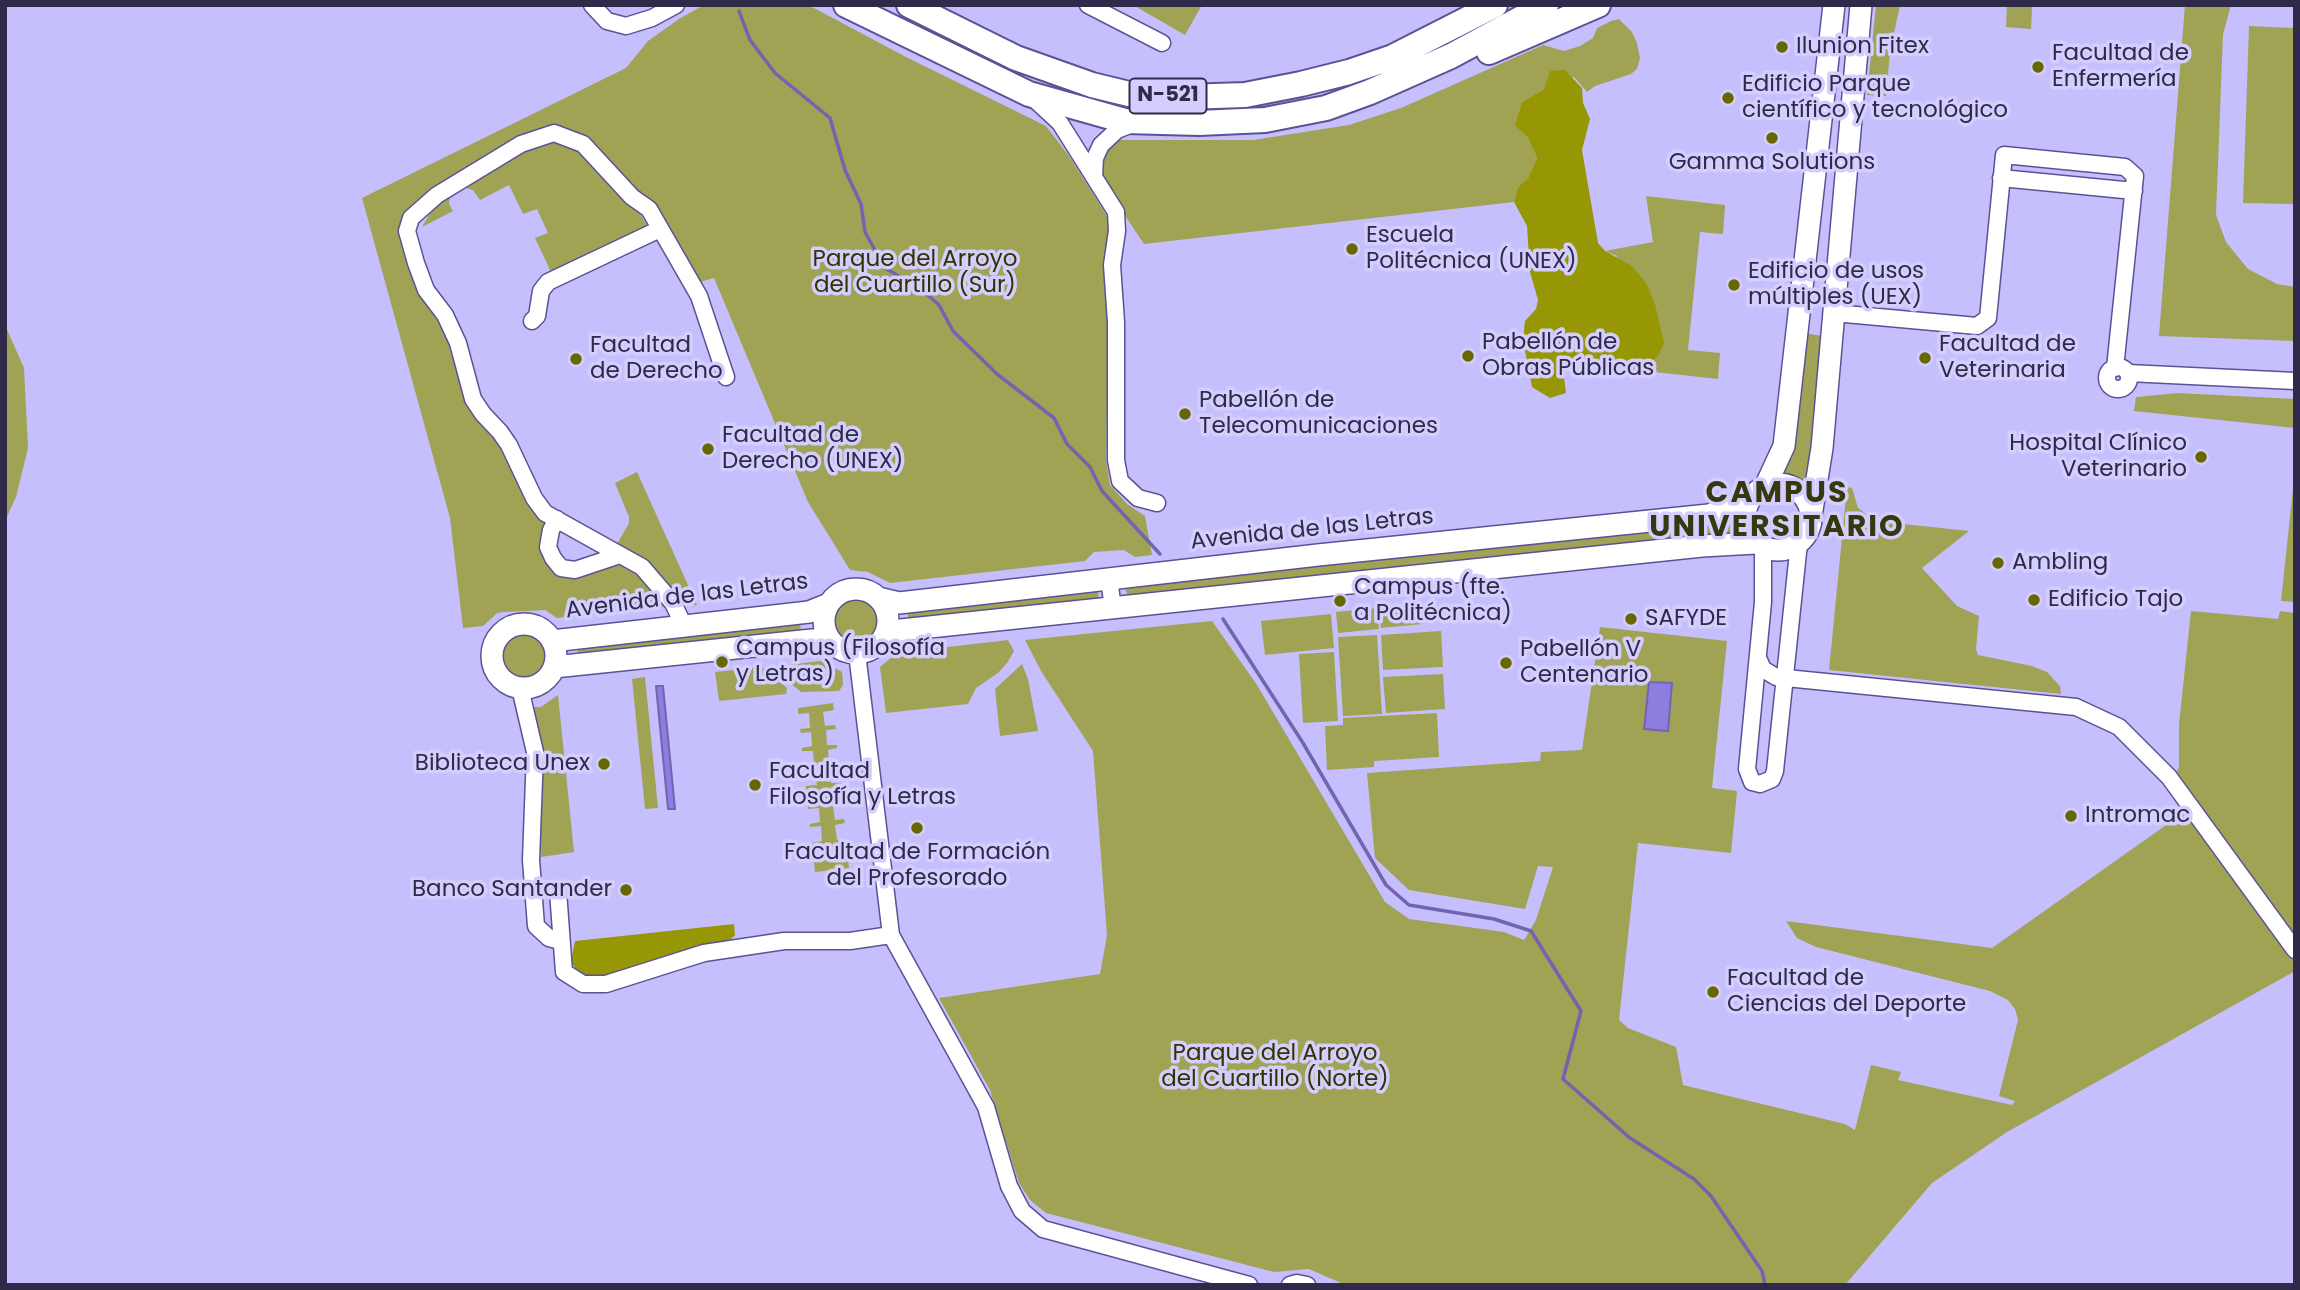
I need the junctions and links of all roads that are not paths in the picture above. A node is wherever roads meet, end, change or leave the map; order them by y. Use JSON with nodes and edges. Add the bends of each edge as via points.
{"nodes":[{"id":1,"x":592,"y":5,"type":"edge"},
{"id":2,"x":676,"y":5,"type":"edge"},
{"id":3,"x":846,"y":5,"type":"edge"},
{"id":4,"x":909,"y":5,"type":"edge"},
{"id":5,"x":1088,"y":5,"type":"edge"},
{"id":6,"x":1487,"y":5,"type":"edge"},
{"id":7,"x":1495,"y":5,"type":"edge"},
{"id":8,"x":1546,"y":5,"type":"edge"},
{"id":9,"x":1598,"y":5,"type":"edge"},
{"id":10,"x":1834,"y":5,"type":"edge"},
{"id":11,"x":1861,"y":5,"type":"edge"},
{"id":12,"x":655,"y":12,"type":"edge"},
{"id":13,"x":1436,"y":37,"type":"junction"},
{"id":14,"x":1162,"y":43,"type":"dead end"},
{"id":15,"x":1370,"y":92,"type":"junction"},
{"id":16,"x":1029,"y":93,"type":"junction"},
{"id":17,"x":1140,"y":121,"type":"junction"},
{"id":18,"x":1094,"y":177,"type":"junction"},
{"id":19,"x":2001,"y":178,"type":"junction"},
{"id":20,"x":2134,"y":191,"type":"junction"},
{"id":21,"x":660,"y":229,"type":"junction"},
{"id":22,"x":1834,"y":313,"type":"junction"},
{"id":23,"x":532,"y":321,"type":"dead end"},
{"id":24,"x":726,"y":377,"type":"dead end"},
{"id":25,"x":2295,"y":381,"type":"edge"},
{"id":26,"x":1757,"y":493,"type":"junction"},
{"id":27,"x":1157,"y":503,"type":"dead end"},
{"id":28,"x":1811,"y":516,"type":"junction"},
{"id":29,"x":557,"y":519,"type":"junction"},
{"id":30,"x":1800,"y":543,"type":"junction"},
{"id":31,"x":1760,"y":545,"type":"junction"},
{"id":32,"x":620,"y":555,"type":"junction"},
{"id":33,"x":1109,"y":579,"type":"junction"},
{"id":34,"x":878,"y":598,"type":"junction"},
{"id":35,"x":829,"y":604,"type":"junction"},
{"id":36,"x":1112,"y":608,"type":"junction"},
{"id":37,"x":684,"y":626,"type":"junction"},
{"id":38,"x":884,"y":636,"type":"junction"},
{"id":39,"x":830,"y":640,"type":"junction"},
{"id":40,"x":552,"y":641,"type":"junction"},
{"id":41,"x":857,"y":653,"type":"junction"},
{"id":42,"x":1758,"y":658,"type":"junction"},
{"id":43,"x":554,"y":667,"type":"junction"},
{"id":44,"x":1785,"y":677,"type":"junction"},
{"id":45,"x":520,"y":688,"type":"junction"},
{"id":46,"x":558,"y":891,"type":"dead end"},
{"id":47,"x":891,"y":936,"type":"junction"},
{"id":48,"x":560,"y":941,"type":"junction"},
{"id":49,"x":2295,"y":950,"type":"edge"},
{"id":50,"x":1249,"y":1285,"type":"edge"},
{"id":51,"x":1290,"y":1285,"type":"edge"},
{"id":52,"x":1307,"y":1285,"type":"edge"}],
"edges":[{"from":1,"to":12,"type":"street","via":[[607,22],[626,26]]},
{"from":2,"to":12,"type":"street"},
{"from":3,"to":16,"type":"highway","number":"N-521"},
{"from":4,"to":13,"type":"highway","number":"N-521","via":[[1016,58],[1129,94],[1245,95],[1349,72]]},
{"from":5,"to":14,"type":"street"},
{"from":6,"to":13,"type":"highway"},
{"from":7,"to":13,"type":"highway","number":"N-521"},
{"from":8,"to":15,"type":"highway","number":"N-521","via":[[1451,56]]},
{"from":9,"to":15,"type":"highway","via":[[1427,78]]},
{"from":10,"to":26,"type":"main road","via":[[1784,446]]},
{"from":11,"to":22,"type":"main road"},
{"from":15,"to":17,"type":"highway","number":"N-521","via":[[1326,108],[1265,120]]},
{"from":16,"to":17,"type":"highway","number":"N-521","via":[[1125,121]]},
{"from":16,"to":18,"type":"street","via":[[1060,123]]},
{"from":17,"to":18,"type":"street","via":[[1117,130],[1101,145]]},
{"from":18,"to":27,"type":"street","via":[[1116,212],[1112,265],[1120,481],[1138,498]]},
{"from":19,"to":20,"type":"street"},
{"from":19,"to":20,"type":"street","via":[[2004,155],[2125,167],[2135,176]]},
{"from":19,"to":22,"type":"street","via":[[1988,318],[1977,326]]},
{"from":20,"to":25,"type":"street","via":[[2124,375]]},
{"from":21,"to":23,"type":"street","via":[[548,282]]},
{"from":21,"to":24,"type":"street","via":[[699,296]]},
{"from":21,"to":29,"type":"street","via":[[649,209],[583,144],[554,133],[521,144],[437,195],[411,218],[407,231],[416,263],[426,290],[445,315],[458,344],[473,399],[509,445],[539,505]]},
{"from":22,"to":28,"type":"main road"},
{"from":26,"to":28,"type":"main road","via":[[1779,484],[1794,488],[1808,502]]},
{"from":26,"to":31,"type":"main road","via":[[1745,512],[1745,522]]},
{"from":26,"to":33,"type":"main road","name":"Avenida de las Letras","via":[[1709,515]]},
{"from":28,"to":30,"type":"main road"},
{"from":29,"to":32,"type":"street"},
{"from":29,"to":32,"type":"street","via":[[548,547],[561,568],[575,570]]},
{"from":30,"to":31,"type":"main road","via":[[1782,551]]},
{"from":30,"to":44,"type":"street"},
{"from":31,"to":36,"type":"main road","via":[[1702,546]]},
{"from":31,"to":42,"type":"street","via":[[1763,603]]},
{"from":32,"to":37,"type":"street","via":[[642,566],[673,603]]},
{"from":33,"to":34,"type":"main road","name":"Avenida de las Letras","via":[[899,603]]},
{"from":33,"to":36,"type":"street"},
{"from":34,"to":35,"type":"main road","via":[[851,589]]},
{"from":34,"to":38,"type":"main road","via":[[888,616]]},
{"from":35,"to":37,"type":"main road","name":"Avenida de las Letras","via":[[809,612]]},
{"from":35,"to":39,"type":"main road","via":[[824,624]]},
{"from":36,"to":38,"type":"main road","via":[[901,630]]},
{"from":37,"to":40,"type":"main road","name":"Avenida de las Letras"},
{"from":38,"to":41,"type":"main road","via":[[871,650]]},
{"from":39,"to":41,"type":"main road","via":[[840,649]]},
{"from":39,"to":43,"type":"main road"},
{"from":40,"to":43,"type":"main road"},
{"from":40,"to":45,"type":"main road","via":[[542,630],[523,624],[497,639],[494,667],[506,683]]},
{"from":41,"to":47,"type":"street"},
{"from":42,"to":44,"type":"street","via":[[1769,674]]},
{"from":42,"to":44,"type":"street","via":[[1747,769],[1756,783],[1767,783],[1775,771]]},
{"from":43,"to":45,"type":"main road","via":[[541,683]]},
{"from":44,"to":49,"type":"street","via":[[2076,707],[2119,727],[2169,777]]},
{"from":45,"to":48,"type":"street","via":[[535,752],[531,860],[536,926]]},
{"from":46,"to":48,"type":"street"},
{"from":47,"to":48,"type":"street","via":[[784,940],[704,953],[606,984],[583,985],[564,972]]},
{"from":47,"to":50,"type":"street","via":[[986,1107],[1009,1186],[1022,1211],[1043,1229]]},
{"from":51,"to":52,"type":"street"}]}
